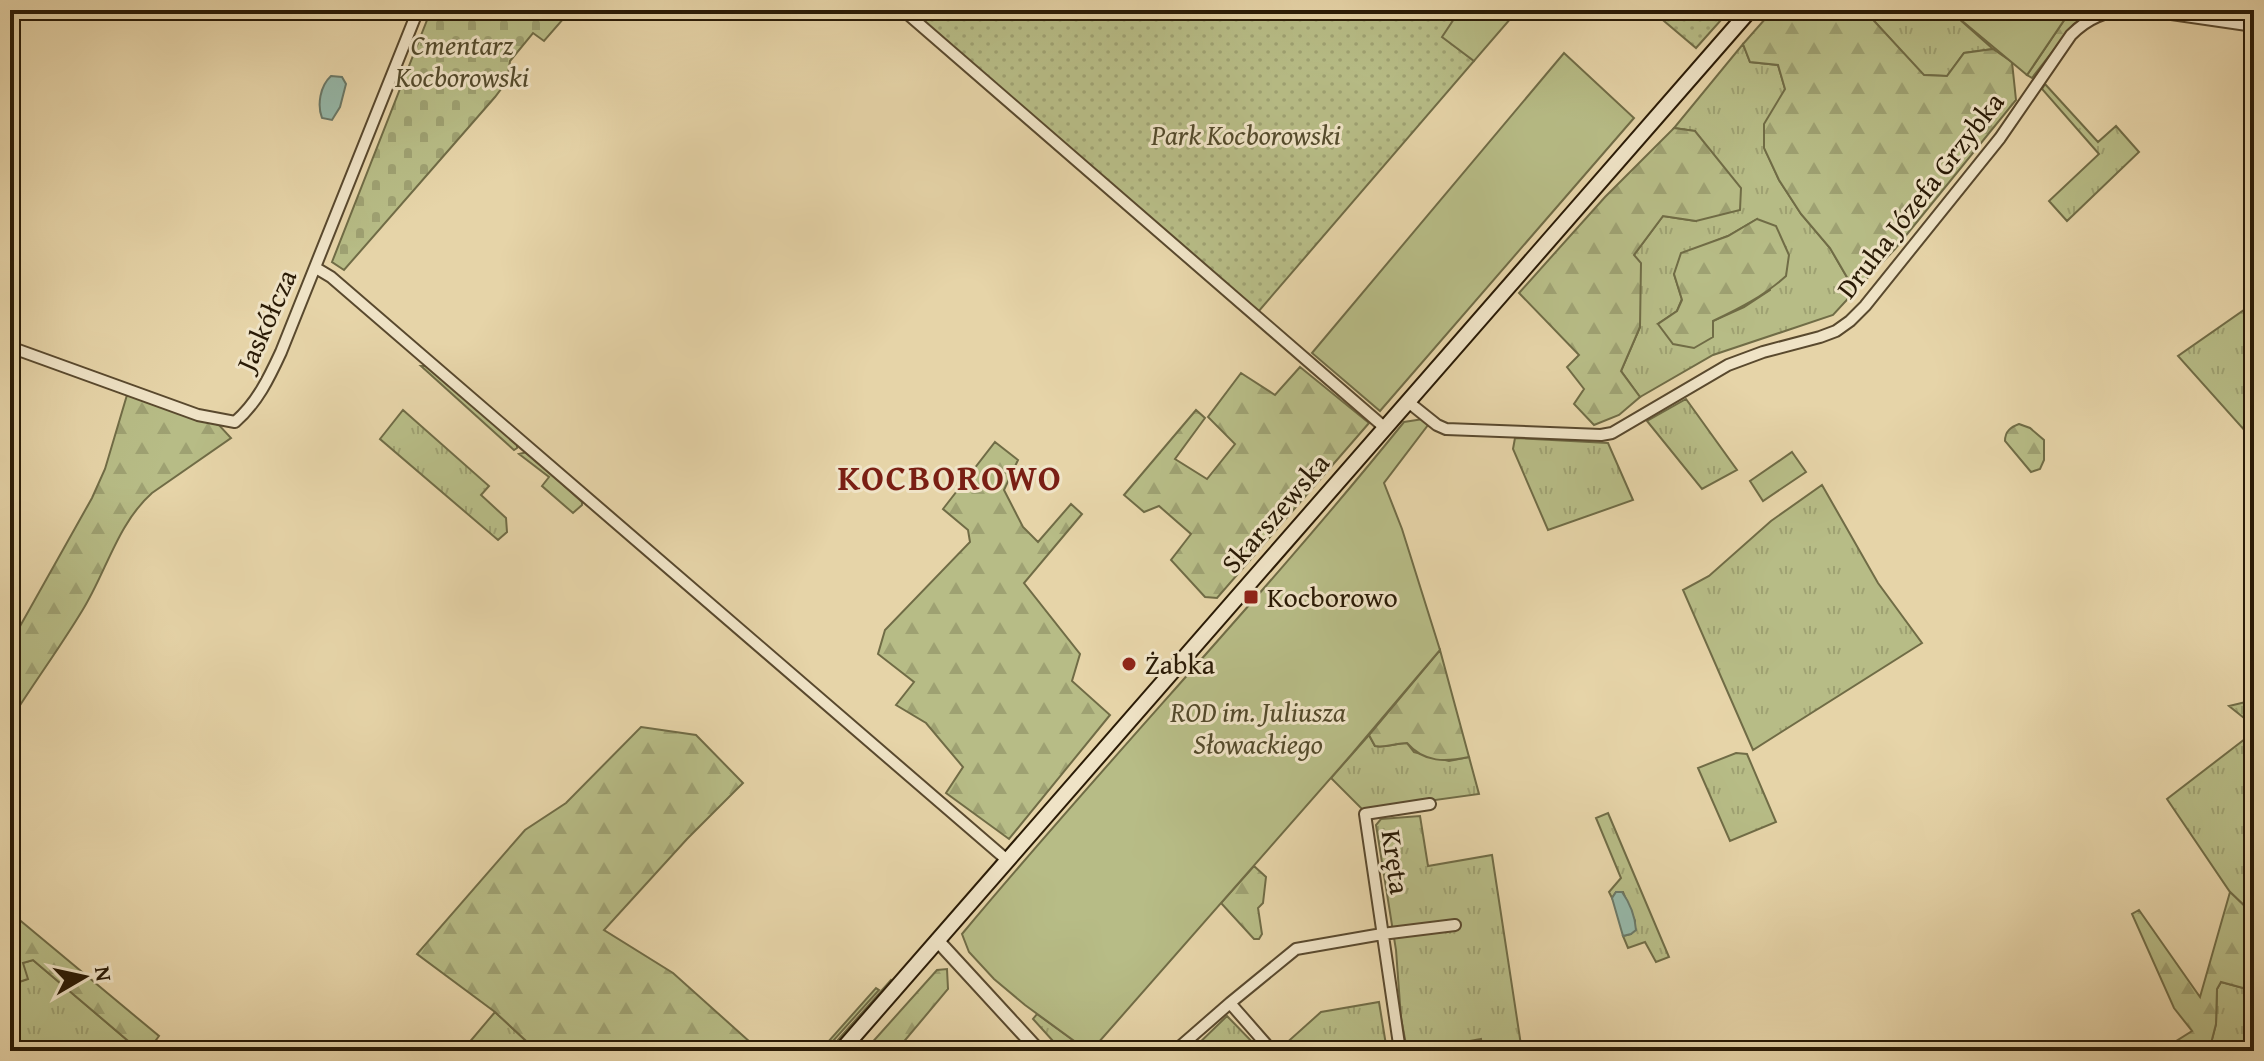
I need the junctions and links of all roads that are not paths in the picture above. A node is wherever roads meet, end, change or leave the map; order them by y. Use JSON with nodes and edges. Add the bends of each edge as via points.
{"nodes":[{"id":1,"x":418,"y":10,"type":"edge"},
{"id":2,"x":903,"y":10,"type":"edge"},
{"id":3,"x":1750,"y":10,"type":"edge"},
{"id":4,"x":2129,"y":10,"type":"edge"},
{"id":5,"x":2144,"y":10,"type":"edge"},
{"id":6,"x":2254,"y":26,"type":"edge"},
{"id":7,"x":316,"y":268,"type":"junction"},
{"id":8,"x":10,"y":347,"type":"edge"},
{"id":9,"x":1407,"y":401,"type":"junction"},
{"id":10,"x":1384,"y":427,"type":"junction"},
{"id":11,"x":1430,"y":804,"type":"dead end"},
{"id":12,"x":1007,"y":860,"type":"junction"},
{"id":13,"x":1455,"y":925,"type":"dead end"},
{"id":14,"x":1382,"y":934,"type":"junction"},
{"id":15,"x":937,"y":940,"type":"junction"},
{"id":16,"x":1230,"y":1003,"type":"junction"},
{"id":17,"x":841,"y":1051,"type":"edge"},
{"id":18,"x":1039,"y":1051,"type":"edge"},
{"id":19,"x":1175,"y":1051,"type":"edge"},
{"id":20,"x":1272,"y":1051,"type":"edge"},
{"id":21,"x":1400,"y":1051,"type":"edge"}],
"edges":[{"from":1,"to":7,"type":"street","name":"Jaskółcza"},
{"from":2,"to":10,"type":"street"},
{"from":3,"to":9,"type":"main road","name":"Skarszewska"},
{"from":4,"to":9,"type":"street","name":"Druha Józefa Grzybka","via":[[2095,17],[2071,35],[2000,138],[1865,306],[1836,331],[1728,365],[1601,435],[1446,429]]},
{"from":5,"to":6,"type":"street"},
{"from":7,"to":8,"type":"street","name":"Jaskółcza","via":[[264,388],[235,422],[198,415]]},
{"from":7,"to":12,"type":"street"},
{"from":9,"to":10,"type":"main road","name":"Skarszewska"},
{"from":10,"to":12,"type":"main road","name":"Skarszewska"},
{"from":11,"to":14,"type":"street","name":"Kręta","via":[[1365,814]]},
{"from":12,"to":15,"type":"main road","name":"Skarszewska"},
{"from":13,"to":14,"type":"street","name":"Kręta"},
{"from":14,"to":16,"type":"street","name":"Kręta","via":[[1296,949]]},
{"from":14,"to":21,"type":"street","name":"Kręta"},
{"from":15,"to":17,"type":"main road","name":"Skarszewska"},
{"from":15,"to":18,"type":"street"},
{"from":16,"to":19,"type":"street","name":"Kręta"},
{"from":16,"to":20,"type":"street"}]}
